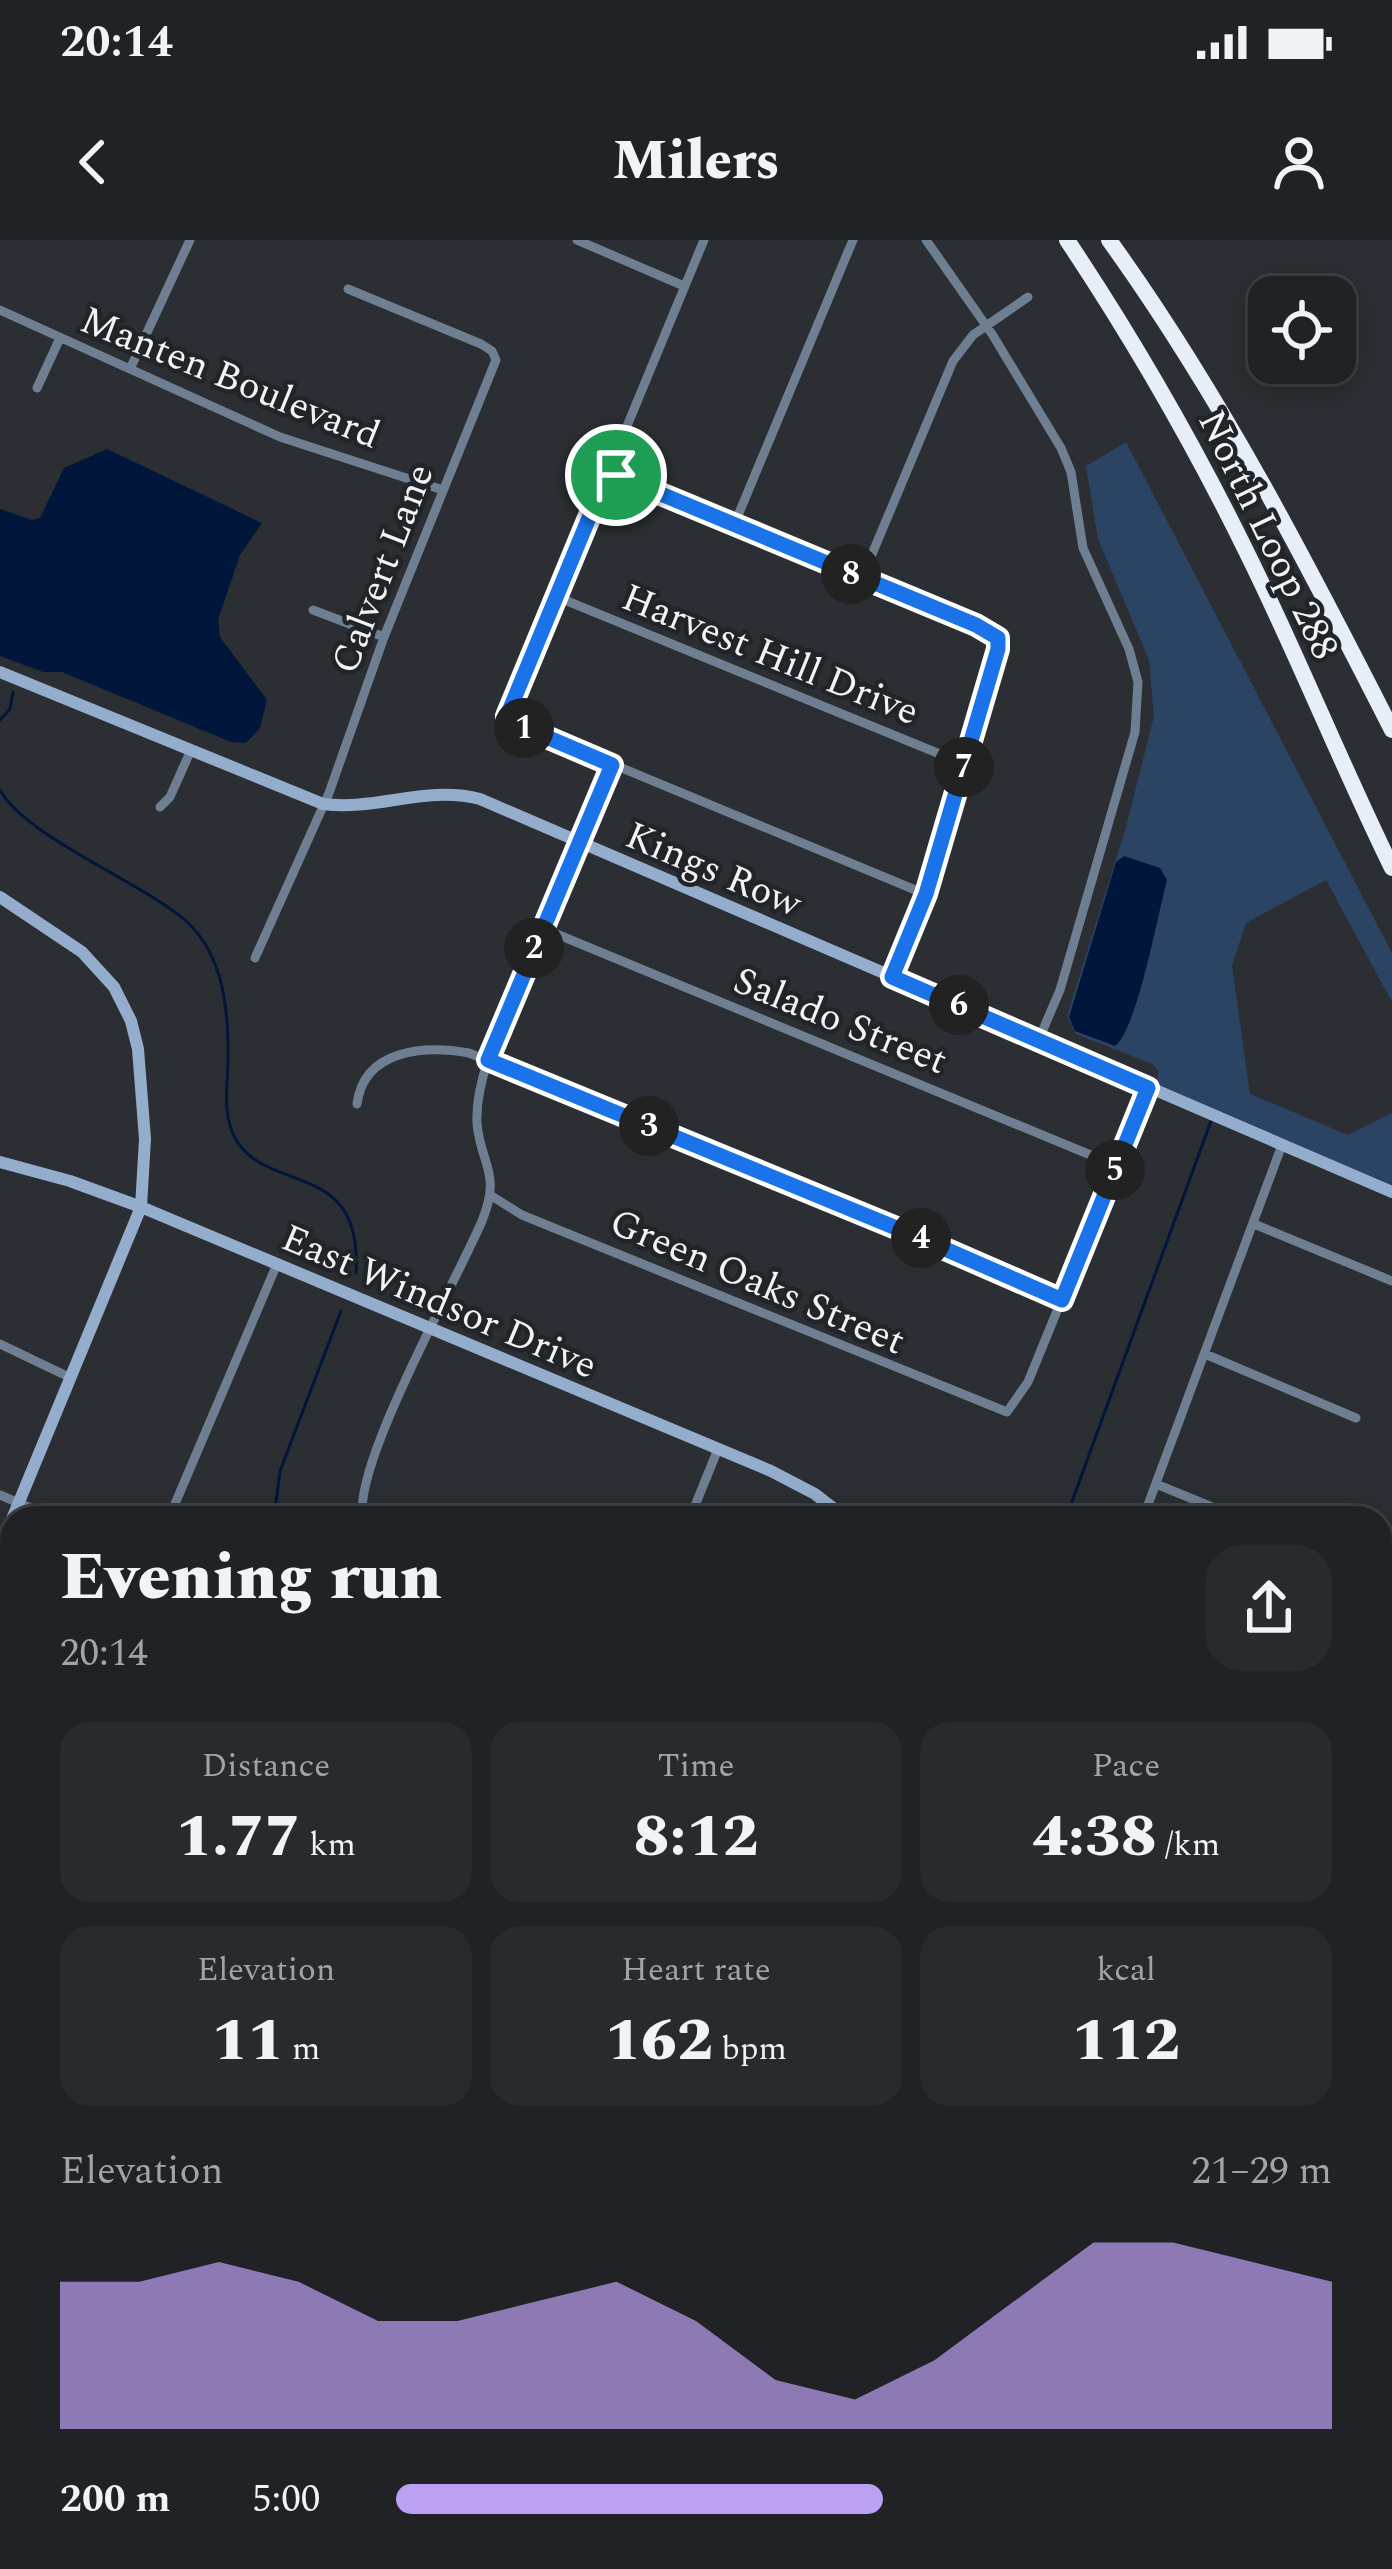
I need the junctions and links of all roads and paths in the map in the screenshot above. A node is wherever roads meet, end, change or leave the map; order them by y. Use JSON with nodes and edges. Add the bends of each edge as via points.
{"nodes":[{"id":1,"x":190,"y":240,"type":"edge"},
{"id":2,"x":577,"y":240,"type":"edge"},
{"id":3,"x":704,"y":240,"type":"edge"},
{"id":4,"x":854,"y":240,"type":"edge"},
{"id":5,"x":926,"y":240,"type":"edge"},
{"id":6,"x":1066,"y":240,"type":"edge"},
{"id":7,"x":1109,"y":240,"type":"edge"},
{"id":8,"x":684,"y":286,"type":"junction"},
{"id":9,"x":348,"y":290,"type":"dead end"},
{"id":10,"x":1028,"y":298,"type":"dead end"},
{"id":11,"x":0,"y":310,"type":"edge"},
{"id":12,"x":986,"y":326,"type":"junction"},
{"id":13,"x":60,"y":338,"type":"junction"},
{"id":14,"x":130,"y":369,"type":"junction"},
{"id":15,"x":37,"y":388,"type":"dead end"},
{"id":16,"x":608,"y":472,"type":"junction"},
{"id":17,"x":442,"y":490,"type":"junction"},
{"id":18,"x":734,"y":525,"type":"junction"},
{"id":19,"x":862,"y":578,"type":"junction"},
{"id":20,"x":555,"y":596,"type":"junction"},
{"id":21,"x":313,"y":610,"type":"dead end"},
{"id":22,"x":384,"y":637,"type":"junction"},
{"id":23,"x":0,"y":672,"type":"edge"},
{"id":24,"x":1392,"y":730,"type":"edge"},
{"id":25,"x":191,"y":750,"type":"junction"},
{"id":26,"x":964,"y":764,"type":"junction"},
{"id":27,"x":612,"y":765,"type":"junction"},
{"id":28,"x":323,"y":804,"type":"junction"},
{"id":29,"x":160,"y":807,"type":"dead end"},
{"id":30,"x":579,"y":843,"type":"junction"},
{"id":31,"x":1392,"y":868,"type":"edge"},
{"id":32,"x":926,"y":894,"type":"junction"},
{"id":33,"x":0,"y":897,"type":"edge"},
{"id":34,"x":542,"y":928,"type":"junction"},
{"id":35,"x":255,"y":958,"type":"dead end"},
{"id":36,"x":892,"y":977,"type":"junction"},
{"id":37,"x":1039,"y":1039,"type":"junction"},
{"id":38,"x":488,"y":1060,"type":"junction"},
{"id":39,"x":1148,"y":1088,"type":"junction"},
{"id":40,"x":356,"y":1104,"type":"dead end"},
{"id":41,"x":1282,"y":1145,"type":"junction"},
{"id":42,"x":0,"y":1162,"type":"edge"},
{"id":43,"x":1117,"y":1166,"type":"junction"},
{"id":44,"x":1392,"y":1192,"type":"edge"},
{"id":45,"x":490,"y":1195,"type":"junction"},
{"id":46,"x":141,"y":1207,"type":"junction"},
{"id":47,"x":1254,"y":1224,"type":"junction"},
{"id":48,"x":277,"y":1264,"type":"junction"},
{"id":49,"x":1392,"y":1281,"type":"edge"},
{"id":50,"x":1062,"y":1300,"type":"junction"},
{"id":51,"x":431,"y":1328,"type":"junction"},
{"id":52,"x":0,"y":1344,"type":"edge"},
{"id":53,"x":1205,"y":1354,"type":"junction"},
{"id":54,"x":69,"y":1377,"type":"junction"},
{"id":55,"x":1356,"y":1418,"type":"dead end"},
{"id":56,"x":718,"y":1449,"type":"junction"},
{"id":57,"x":1156,"y":1484,"type":"junction"},
{"id":58,"x":0,"y":1495,"type":"edge"},
{"id":59,"x":16,"y":1502,"type":"junction"},
{"id":60,"x":15,"y":1506,"type":"edge"},
{"id":61,"x":26,"y":1506,"type":"edge"},
{"id":62,"x":175,"y":1506,"type":"edge"},
{"id":63,"x":361,"y":1506,"type":"edge"},
{"id":64,"x":695,"y":1506,"type":"edge"},
{"id":65,"x":828,"y":1506,"type":"edge"},
{"id":66,"x":1148,"y":1506,"type":"edge"},
{"id":67,"x":1210,"y":1506,"type":"edge"}],
"edges":[{"from":1,"to":14,"type":"street"},
{"from":2,"to":8,"type":"street"},
{"from":3,"to":8,"type":"street"},
{"from":4,"to":18,"type":"street"},
{"from":5,"to":12,"type":"street"},
{"from":6,"to":31,"type":"highway","name":"North Loop 288","via":[[1203,466]]},
{"from":7,"to":24,"type":"highway","name":"North Loop 288","via":[[1244,447]]},
{"from":8,"to":16,"type":"street"},
{"from":9,"to":17,"type":"street","name":"Calvert Lane","via":[[496,355]]},
{"from":10,"to":12,"type":"street"},
{"from":11,"to":13,"type":"street","name":"Manten Boulevard"},
{"from":12,"to":19,"type":"street","via":[[947,371]]},
{"from":12,"to":37,"type":"street","via":[[1066,460],[1083,548],[1138,682],[1136,732]]},
{"from":13,"to":14,"type":"street","name":"Manten Boulevard"},
{"from":13,"to":15,"type":"street"},
{"from":14,"to":17,"type":"street","name":"Manten Boulevard","via":[[280,437]]},
{"from":16,"to":18,"type":"street"},
{"from":16,"to":20,"type":"street"},
{"from":17,"to":22,"type":"street","name":"Calvert Lane"},
{"from":18,"to":19,"type":"street"},
{"from":19,"to":26,"type":"street","via":[[998,638]]},
{"from":20,"to":26,"type":"street","name":"Harvest Hill Drive"},
{"from":20,"to":27,"type":"street","via":[[507,716]]},
{"from":21,"to":22,"type":"street"},
{"from":22,"to":28,"type":"street","name":"Calvert Lane"},
{"from":23,"to":25,"type":"street","name":"Kings Row"},
{"from":25,"to":28,"type":"street","name":"Kings Row"},
{"from":25,"to":29,"type":"street"},
{"from":26,"to":32,"type":"street"},
{"from":27,"to":30,"type":"street"},
{"from":27,"to":32,"type":"street"},
{"from":28,"to":30,"type":"street","name":"Kings Row","via":[[461,795]]},
{"from":28,"to":35,"type":"street","name":"Calvert Lane"},
{"from":30,"to":34,"type":"street"},
{"from":30,"to":36,"type":"street","name":"Kings Row"},
{"from":32,"to":36,"type":"street"},
{"from":33,"to":46,"type":"street","via":[[82,952],[126,1008],[144,1116]]},
{"from":34,"to":38,"type":"street"},
{"from":34,"to":43,"type":"street","name":"Salado Street"},
{"from":36,"to":37,"type":"street","name":"Kings Row"},
{"from":37,"to":39,"type":"street","name":"Kings Row"},
{"from":38,"to":40,"type":"street","via":[[451,1048],[397,1054],[374,1069]]},
{"from":38,"to":45,"type":"street","via":[[477,1122]]},
{"from":38,"to":50,"type":"street"},
{"from":39,"to":41,"type":"street","name":"Kings Row"},
{"from":39,"to":43,"type":"street"},
{"from":41,"to":44,"type":"street","name":"Kings Row"},
{"from":41,"to":47,"type":"street"},
{"from":42,"to":46,"type":"street","name":"East Windsor Drive"},
{"from":43,"to":50,"type":"street"},
{"from":45,"to":50,"type":"street","name":"Green Oaks Street","via":[[522,1215],[1007,1412]]},
{"from":45,"to":51,"type":"street"},
{"from":46,"to":48,"type":"street","name":"East Windsor Drive"},
{"from":46,"to":54,"type":"street"},
{"from":47,"to":49,"type":"street"},
{"from":47,"to":53,"type":"street"},
{"from":48,"to":51,"type":"street","name":"East Windsor Drive"},
{"from":48,"to":62,"type":"street"},
{"from":51,"to":56,"type":"street","name":"East Windsor Drive"},
{"from":51,"to":63,"type":"street","via":[[376,1447]]},
{"from":52,"to":54,"type":"street"},
{"from":53,"to":55,"type":"street"},
{"from":53,"to":57,"type":"street"},
{"from":54,"to":59,"type":"street"},
{"from":56,"to":64,"type":"street"},
{"from":56,"to":65,"type":"street","name":"East Windsor Drive"},
{"from":57,"to":66,"type":"street"},
{"from":57,"to":67,"type":"street"},
{"from":58,"to":59,"type":"street"},
{"from":59,"to":60,"type":"street"},
{"from":59,"to":61,"type":"street"}]}
